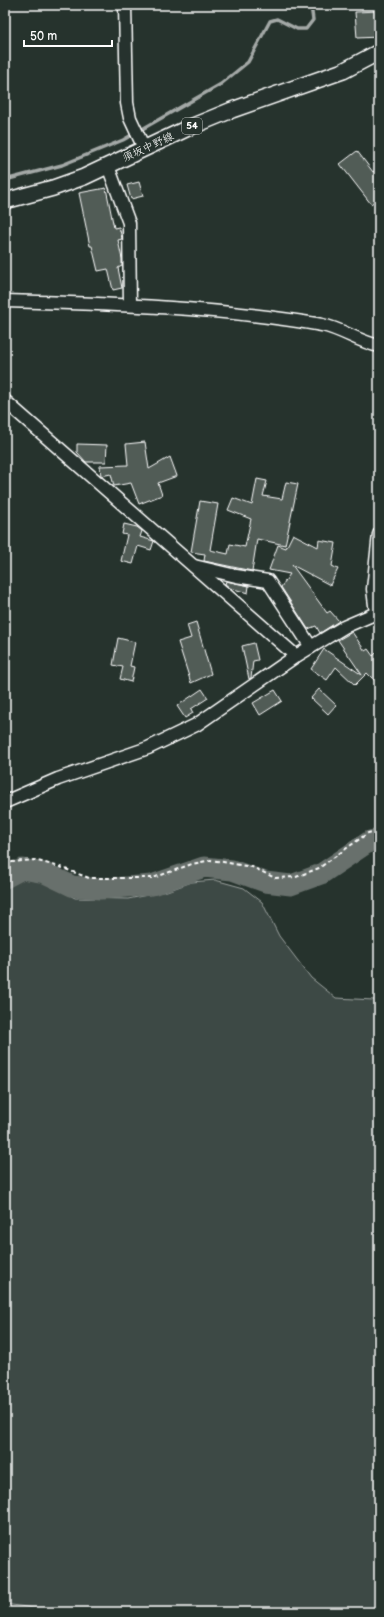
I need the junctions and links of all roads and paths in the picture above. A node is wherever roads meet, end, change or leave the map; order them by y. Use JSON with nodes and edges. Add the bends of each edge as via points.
{"nodes":[{"id":1,"x":125,"y":5,"type":"edge"},
{"id":2,"x":379,"y":52,"type":"edge"},
{"id":3,"x":139,"y":138,"type":"junction"},
{"id":4,"x":108,"y":166,"type":"junction"},
{"id":5,"x":5,"y":201,"type":"edge"},
{"id":6,"x":5,"y":301,"type":"edge"},
{"id":7,"x":130,"y":305,"type":"junction"},
{"id":8,"x":379,"y":346,"type":"edge"},
{"id":9,"x":5,"y":401,"type":"edge"},
{"id":10,"x":379,"y":534,"type":"edge"},
{"id":11,"x":193,"y":566,"type":"junction"},
{"id":12,"x":378,"y":613,"type":"edge"},
{"id":13,"x":312,"y":647,"type":"junction"},
{"id":14,"x":296,"y":656,"type":"junction"},
{"id":15,"x":5,"y":802,"type":"edge"},
{"id":16,"x":379,"y":830,"type":"edge"},
{"id":17,"x":5,"y":866,"type":"edge"}],
"edges":[{"from":1,"to":3,"type":"street","via":[[127,103],[130,118]]},
{"from":2,"to":3,"type":"main road","name":"須坂中野線","number":"54","via":[[354,66],[212,118]]},
{"from":3,"to":4,"type":"main road","name":"須坂中野線","number":"54"},
{"from":4,"to":5,"type":"main road","name":"須坂中野線","number":"54","via":[[68,183]]},
{"from":4,"to":7,"type":"street","via":[[129,223]]},
{"from":6,"to":7,"type":"street"},
{"from":7,"to":8,"type":"street","via":[[253,315],[324,326]]},
{"from":9,"to":11,"type":"street"},
{"from":10,"to":12,"type":"street","via":[[373,589]]},
{"from":11,"to":13,"type":"street","via":[[268,581]]},
{"from":11,"to":14,"type":"street"},
{"from":12,"to":13,"type":"street","via":[[344,627]]},
{"from":13,"to":14,"type":"street"},
{"from":14,"to":15,"type":"street","via":[[196,725],[148,748],[58,779]]},
{"from":16,"to":17,"type":"path","via":[[368,833],[319,868],[296,877],[275,878],[252,867],[211,860],[153,878],[89,878],[34,860],[12,862]]}]}
